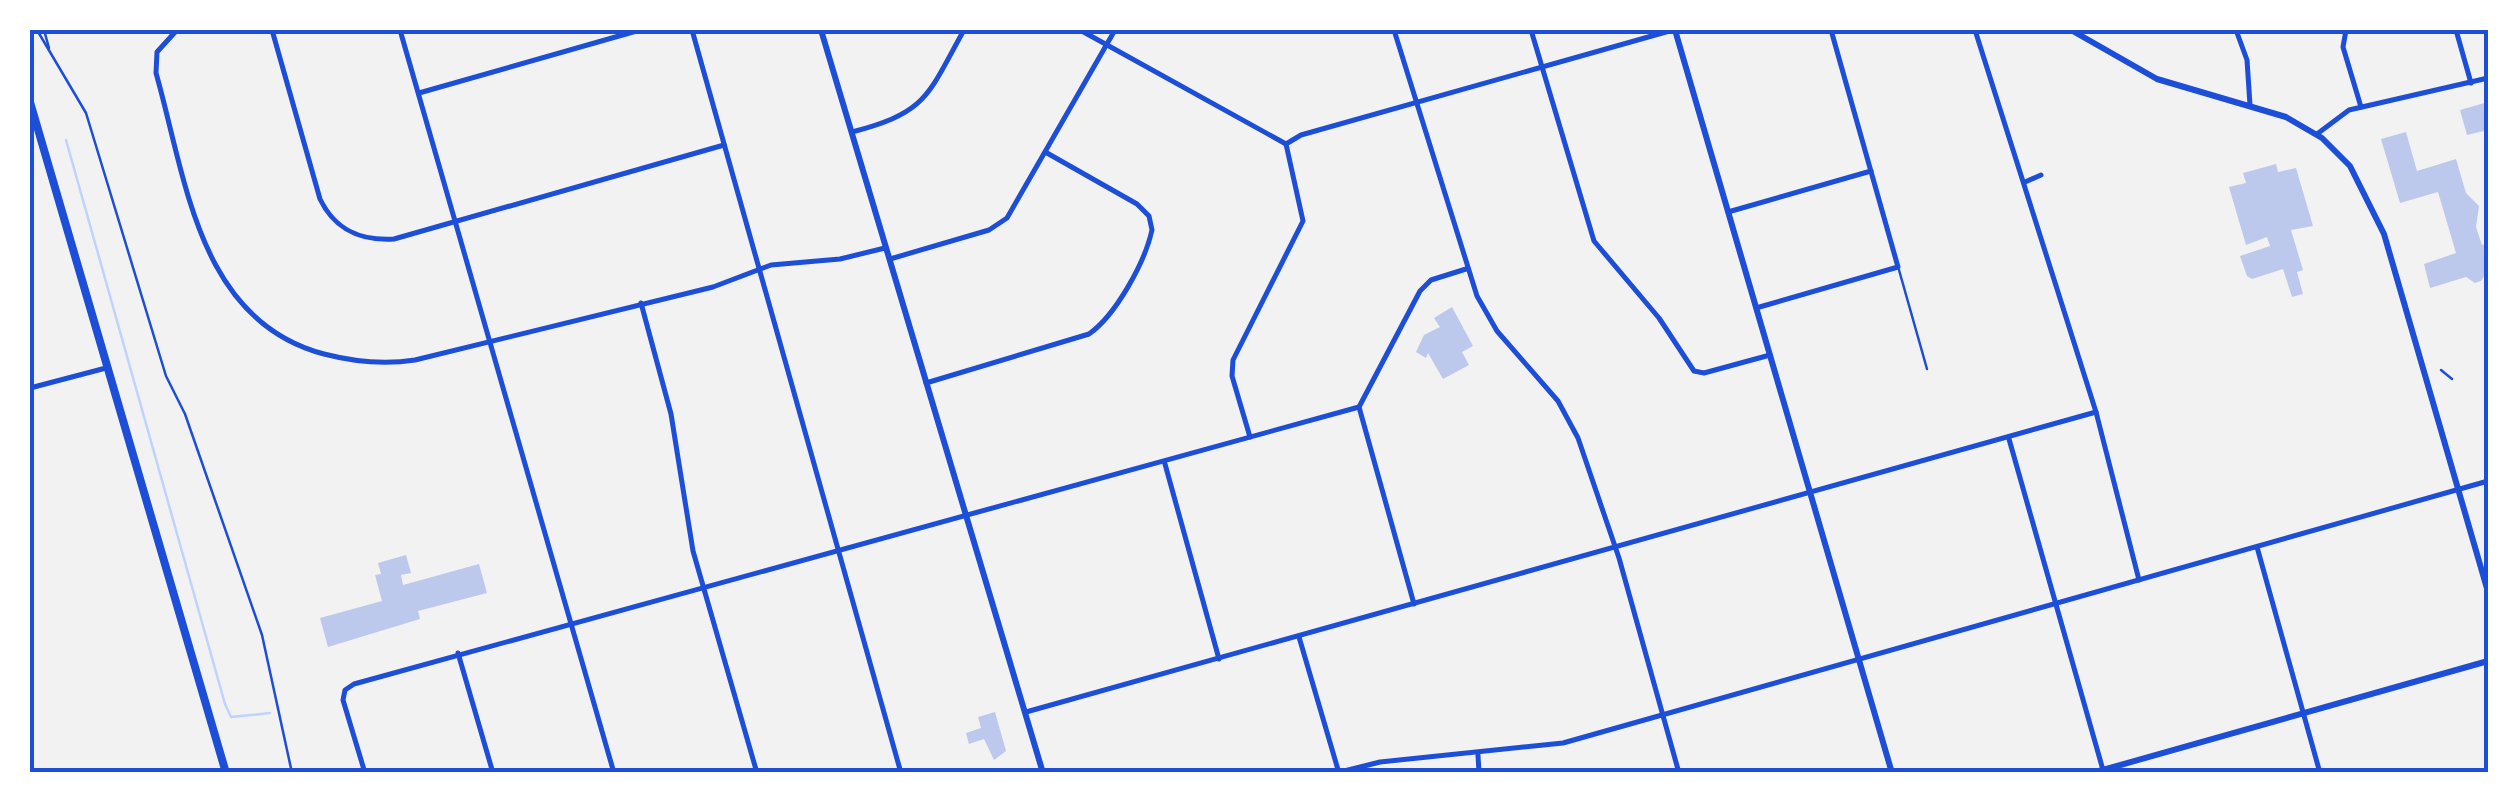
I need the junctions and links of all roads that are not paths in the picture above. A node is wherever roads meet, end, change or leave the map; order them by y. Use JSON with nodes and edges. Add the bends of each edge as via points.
{"nodes":[{"id":1,"x":177,"y":30,"type":"edge"},
{"id":2,"x":272,"y":30,"type":"edge"},
{"id":3,"x":400,"y":30,"type":"edge"},
{"id":4,"x":640,"y":30,"type":"edge"},
{"id":5,"x":692,"y":30,"type":"edge"},
{"id":6,"x":821,"y":30,"type":"edge"},
{"id":7,"x":964,"y":30,"type":"edge"},
{"id":8,"x":1080,"y":30,"type":"edge"},
{"id":9,"x":1115,"y":30,"type":"edge"},
{"id":10,"x":1394,"y":30,"type":"edge"},
{"id":11,"x":1530,"y":30,"type":"edge"},
{"id":12,"x":1674,"y":30,"type":"edge"},
{"id":13,"x":1830,"y":30,"type":"edge"},
{"id":14,"x":1976,"y":30,"type":"edge"},
{"id":15,"x":2070,"y":30,"type":"edge"},
{"id":16,"x":2236,"y":30,"type":"edge"},
{"id":17,"x":2346,"y":30,"type":"edge"},
{"id":18,"x":2456,"y":30,"type":"edge"},
{"id":19,"x":1106,"y":44,"type":"junction"},
{"id":20,"x":1542,"y":68,"type":"junction"},
{"id":21,"x":2488,"y":78,"type":"edge"},
{"id":22,"x":2471,"y":83,"type":"junction"},
{"id":23,"x":419,"y":93,"type":"junction"},
{"id":24,"x":30,"y":102,"type":"edge"},
{"id":25,"x":1416,"y":103,"type":"junction"},
{"id":26,"x":2250,"y":105,"type":"junction"},
{"id":27,"x":2362,"y":107,"type":"junction"},
{"id":28,"x":852,"y":132,"type":"junction"},
{"id":29,"x":2317,"y":134,"type":"junction"},
{"id":30,"x":1286,"y":144,"type":"junction"},
{"id":31,"x":724,"y":145,"type":"junction"},
{"id":32,"x":1047,"y":153,"type":"junction"},
{"id":33,"x":1870,"y":170,"type":"junction"},
{"id":34,"x":2041,"y":176,"type":"dead end"},
{"id":35,"x":2024,"y":182,"type":"junction"},
{"id":36,"x":1728,"y":212,"type":"junction"},
{"id":37,"x":456,"y":221,"type":"junction"},
{"id":38,"x":886,"y":248,"type":"junction"},
{"id":39,"x":889,"y":260,"type":"junction"},
{"id":40,"x":1898,"y":267,"type":"junction"},
{"id":41,"x":1466,"y":268,"type":"junction"},
{"id":42,"x":759,"y":270,"type":"junction"},
{"id":43,"x":641,"y":304,"type":"junction"},
{"id":44,"x":1756,"y":308,"type":"junction"},
{"id":45,"x":488,"y":340,"type":"junction"},
{"id":46,"x":1770,"y":355,"type":"junction"},
{"id":47,"x":106,"y":368,"type":"junction"},
{"id":48,"x":1927,"y":370,"type":"dead end"},
{"id":49,"x":926,"y":383,"type":"junction"},
{"id":50,"x":30,"y":388,"type":"edge"},
{"id":51,"x":1359,"y":408,"type":"junction"},
{"id":52,"x":2096,"y":412,"type":"junction"},
{"id":53,"x":1250,"y":437,"type":"junction"},
{"id":54,"x":2008,"y":438,"type":"junction"},
{"id":55,"x":1165,"y":463,"type":"junction"},
{"id":56,"x":2488,"y":481,"type":"edge"},
{"id":57,"x":2458,"y":490,"type":"junction"},
{"id":58,"x":1811,"y":492,"type":"junction"},
{"id":59,"x":964,"y":514,"type":"junction"},
{"id":60,"x":2257,"y":547,"type":"junction"},
{"id":61,"x":838,"y":548,"type":"junction"},
{"id":62,"x":1614,"y":549,"type":"junction"},
{"id":63,"x":2139,"y":580,"type":"junction"},
{"id":64,"x":704,"y":585,"type":"junction"},
{"id":65,"x":2488,"y":592,"type":"edge"},
{"id":66,"x":2056,"y":603,"type":"junction"},
{"id":67,"x":1414,"y":604,"type":"junction"},
{"id":68,"x":568,"y":622,"type":"junction"},
{"id":69,"x":1299,"y":637,"type":"junction"},
{"id":70,"x":458,"y":653,"type":"junction"},
{"id":71,"x":1859,"y":657,"type":"junction"},
{"id":72,"x":1219,"y":659,"type":"junction"},
{"id":73,"x":2488,"y":661,"type":"edge"},
{"id":74,"x":1024,"y":713,"type":"junction"},
{"id":75,"x":2303,"y":714,"type":"junction"},
{"id":76,"x":1663,"y":716,"type":"junction"},
{"id":77,"x":1478,"y":755,"type":"junction"},
{"id":78,"x":1040,"y":772,"type":"edge"},
{"id":79,"x":2103,"y":772,"type":"edge"},
{"id":80,"x":226,"y":773,"type":"edge"},
{"id":81,"x":365,"y":773,"type":"edge"},
{"id":82,"x":493,"y":773,"type":"edge"},
{"id":83,"x":614,"y":773,"type":"edge"},
{"id":84,"x":756,"y":773,"type":"edge"},
{"id":85,"x":901,"y":773,"type":"edge"},
{"id":86,"x":1338,"y":773,"type":"edge"},
{"id":87,"x":1479,"y":773,"type":"edge"},
{"id":88,"x":1679,"y":773,"type":"edge"},
{"id":89,"x":1892,"y":773,"type":"edge"},
{"id":90,"x":2092,"y":773,"type":"edge"},
{"id":91,"x":2320,"y":773,"type":"edge"}],
"edges":[{"from":1,"to":45,"type":"street","via":[[157,52],[156,73],[206,250],[234,297],[258,320],[312,351],[366,363],[415,360]]},
{"from":2,"to":37,"type":"street","via":[[320,199],[334,222],[381,240]]},
{"from":3,"to":23,"type":"street"},
{"from":4,"to":23,"type":"street"},
{"from":5,"to":31,"type":"street"},
{"from":6,"to":28,"type":"main road"},
{"from":7,"to":28,"type":"street","via":[[917,108]]},
{"from":8,"to":19,"type":"street"},
{"from":9,"to":19,"type":"street"},
{"from":10,"to":25,"type":"street"},
{"from":11,"to":20,"type":"street"},
{"from":12,"to":20,"type":"street"},
{"from":12,"to":36,"type":"main road"},
{"from":13,"to":33,"type":"street"},
{"from":14,"to":35,"type":"street"},
{"from":15,"to":26,"type":"main road","via":[[2157,80]]},
{"from":16,"to":26,"type":"street","via":[[2247,60]]},
{"from":17,"to":27,"type":"street","via":[[2343,47]]},
{"from":18,"to":22,"type":"street"},
{"from":19,"to":30,"type":"street"},
{"from":19,"to":32,"type":"street"},
{"from":20,"to":25,"type":"street"},
{"from":20,"to":46,"type":"street","via":[[1594,242],[1659,318],[1689,366],[1704,373]]},
{"from":21,"to":22,"type":"street"},
{"from":22,"to":27,"type":"street"},
{"from":23,"to":37,"type":"street"},
{"from":24,"to":47,"type":"main road"},
{"from":25,"to":30,"type":"street","via":[[1301,134]]},
{"from":25,"to":41,"type":"street"},
{"from":26,"to":29,"type":"main road"},
{"from":27,"to":29,"type":"street","via":[[2342,112]]},
{"from":28,"to":38,"type":"main road"},
{"from":29,"to":57,"type":"main road","via":[[2350,166],[2379,220]]},
{"from":30,"to":53,"type":"street","via":[[1304,220],[1232,360]]},
{"from":31,"to":37,"type":"street"},
{"from":31,"to":42,"type":"street"},
{"from":32,"to":39,"type":"street","via":[[999,224]]},
{"from":32,"to":49,"type":"street","via":[[1145,210],[1152,230],[1144,251],[1106,319],[1089,334]]},
{"from":33,"to":36,"type":"street"},
{"from":33,"to":40,"type":"street"},
{"from":34,"to":35,"type":"street"},
{"from":35,"to":52,"type":"street"},
{"from":36,"to":44,"type":"main road"},
{"from":37,"to":45,"type":"street"},
{"from":38,"to":39,"type":"main road"},
{"from":38,"to":42,"type":"street"},
{"from":39,"to":49,"type":"main road"},
{"from":40,"to":44,"type":"street"},
{"from":40,"to":48,"type":"lane"},
{"from":41,"to":51,"type":"street","via":[[1420,290]]},
{"from":41,"to":62,"type":"street","via":[[1497,331],[1573,426]]},
{"from":42,"to":43,"type":"street"},
{"from":42,"to":61,"type":"street"},
{"from":43,"to":45,"type":"street"},
{"from":43,"to":64,"type":"street","via":[[671,414]]},
{"from":44,"to":46,"type":"main road"},
{"from":45,"to":68,"type":"street"},
{"from":46,"to":58,"type":"main road"},
{"from":47,"to":50,"type":"street"},
{"from":47,"to":80,"type":"main road"},
{"from":49,"to":59,"type":"main road"},
{"from":51,"to":53,"type":"street"},
{"from":51,"to":67,"type":"street"},
{"from":52,"to":54,"type":"street"},
{"from":52,"to":63,"type":"street"},
{"from":53,"to":55,"type":"street"},
{"from":54,"to":58,"type":"street"},
{"from":54,"to":66,"type":"street"},
{"from":55,"to":59,"type":"street"},
{"from":55,"to":72,"type":"street"},
{"from":56,"to":57,"type":"street"},
{"from":57,"to":60,"type":"street"},
{"from":57,"to":65,"type":"main road"},
{"from":58,"to":62,"type":"street"},
{"from":58,"to":71,"type":"main road"},
{"from":59,"to":61,"type":"street"},
{"from":59,"to":74,"type":"main road"},
{"from":60,"to":63,"type":"street"},
{"from":60,"to":75,"type":"street"},
{"from":61,"to":64,"type":"street"},
{"from":61,"to":85,"type":"street"},
{"from":62,"to":67,"type":"street"},
{"from":62,"to":76,"type":"street"},
{"from":63,"to":66,"type":"street"},
{"from":64,"to":68,"type":"street"},
{"from":64,"to":84,"type":"street"},
{"from":66,"to":71,"type":"street"},
{"from":66,"to":79,"type":"street"},
{"from":67,"to":69,"type":"street"},
{"from":68,"to":70,"type":"street"},
{"from":68,"to":83,"type":"street"},
{"from":69,"to":72,"type":"street"},
{"from":69,"to":86,"type":"street"},
{"from":70,"to":81,"type":"street","via":[[345,690]]},
{"from":70,"to":82,"type":"street"},
{"from":71,"to":76,"type":"street"},
{"from":71,"to":89,"type":"main road"},
{"from":72,"to":74,"type":"street"},
{"from":73,"to":75,"type":"main road"},
{"from":74,"to":78,"type":"main road"},
{"from":75,"to":79,"type":"main road"},
{"from":75,"to":91,"type":"street"},
{"from":76,"to":77,"type":"street","via":[[1563,743]]},
{"from":76,"to":88,"type":"street"},
{"from":77,"to":86,"type":"street","via":[[1380,762]]},
{"from":77,"to":87,"type":"street"},
{"from":79,"to":90,"type":"main road"}]}
